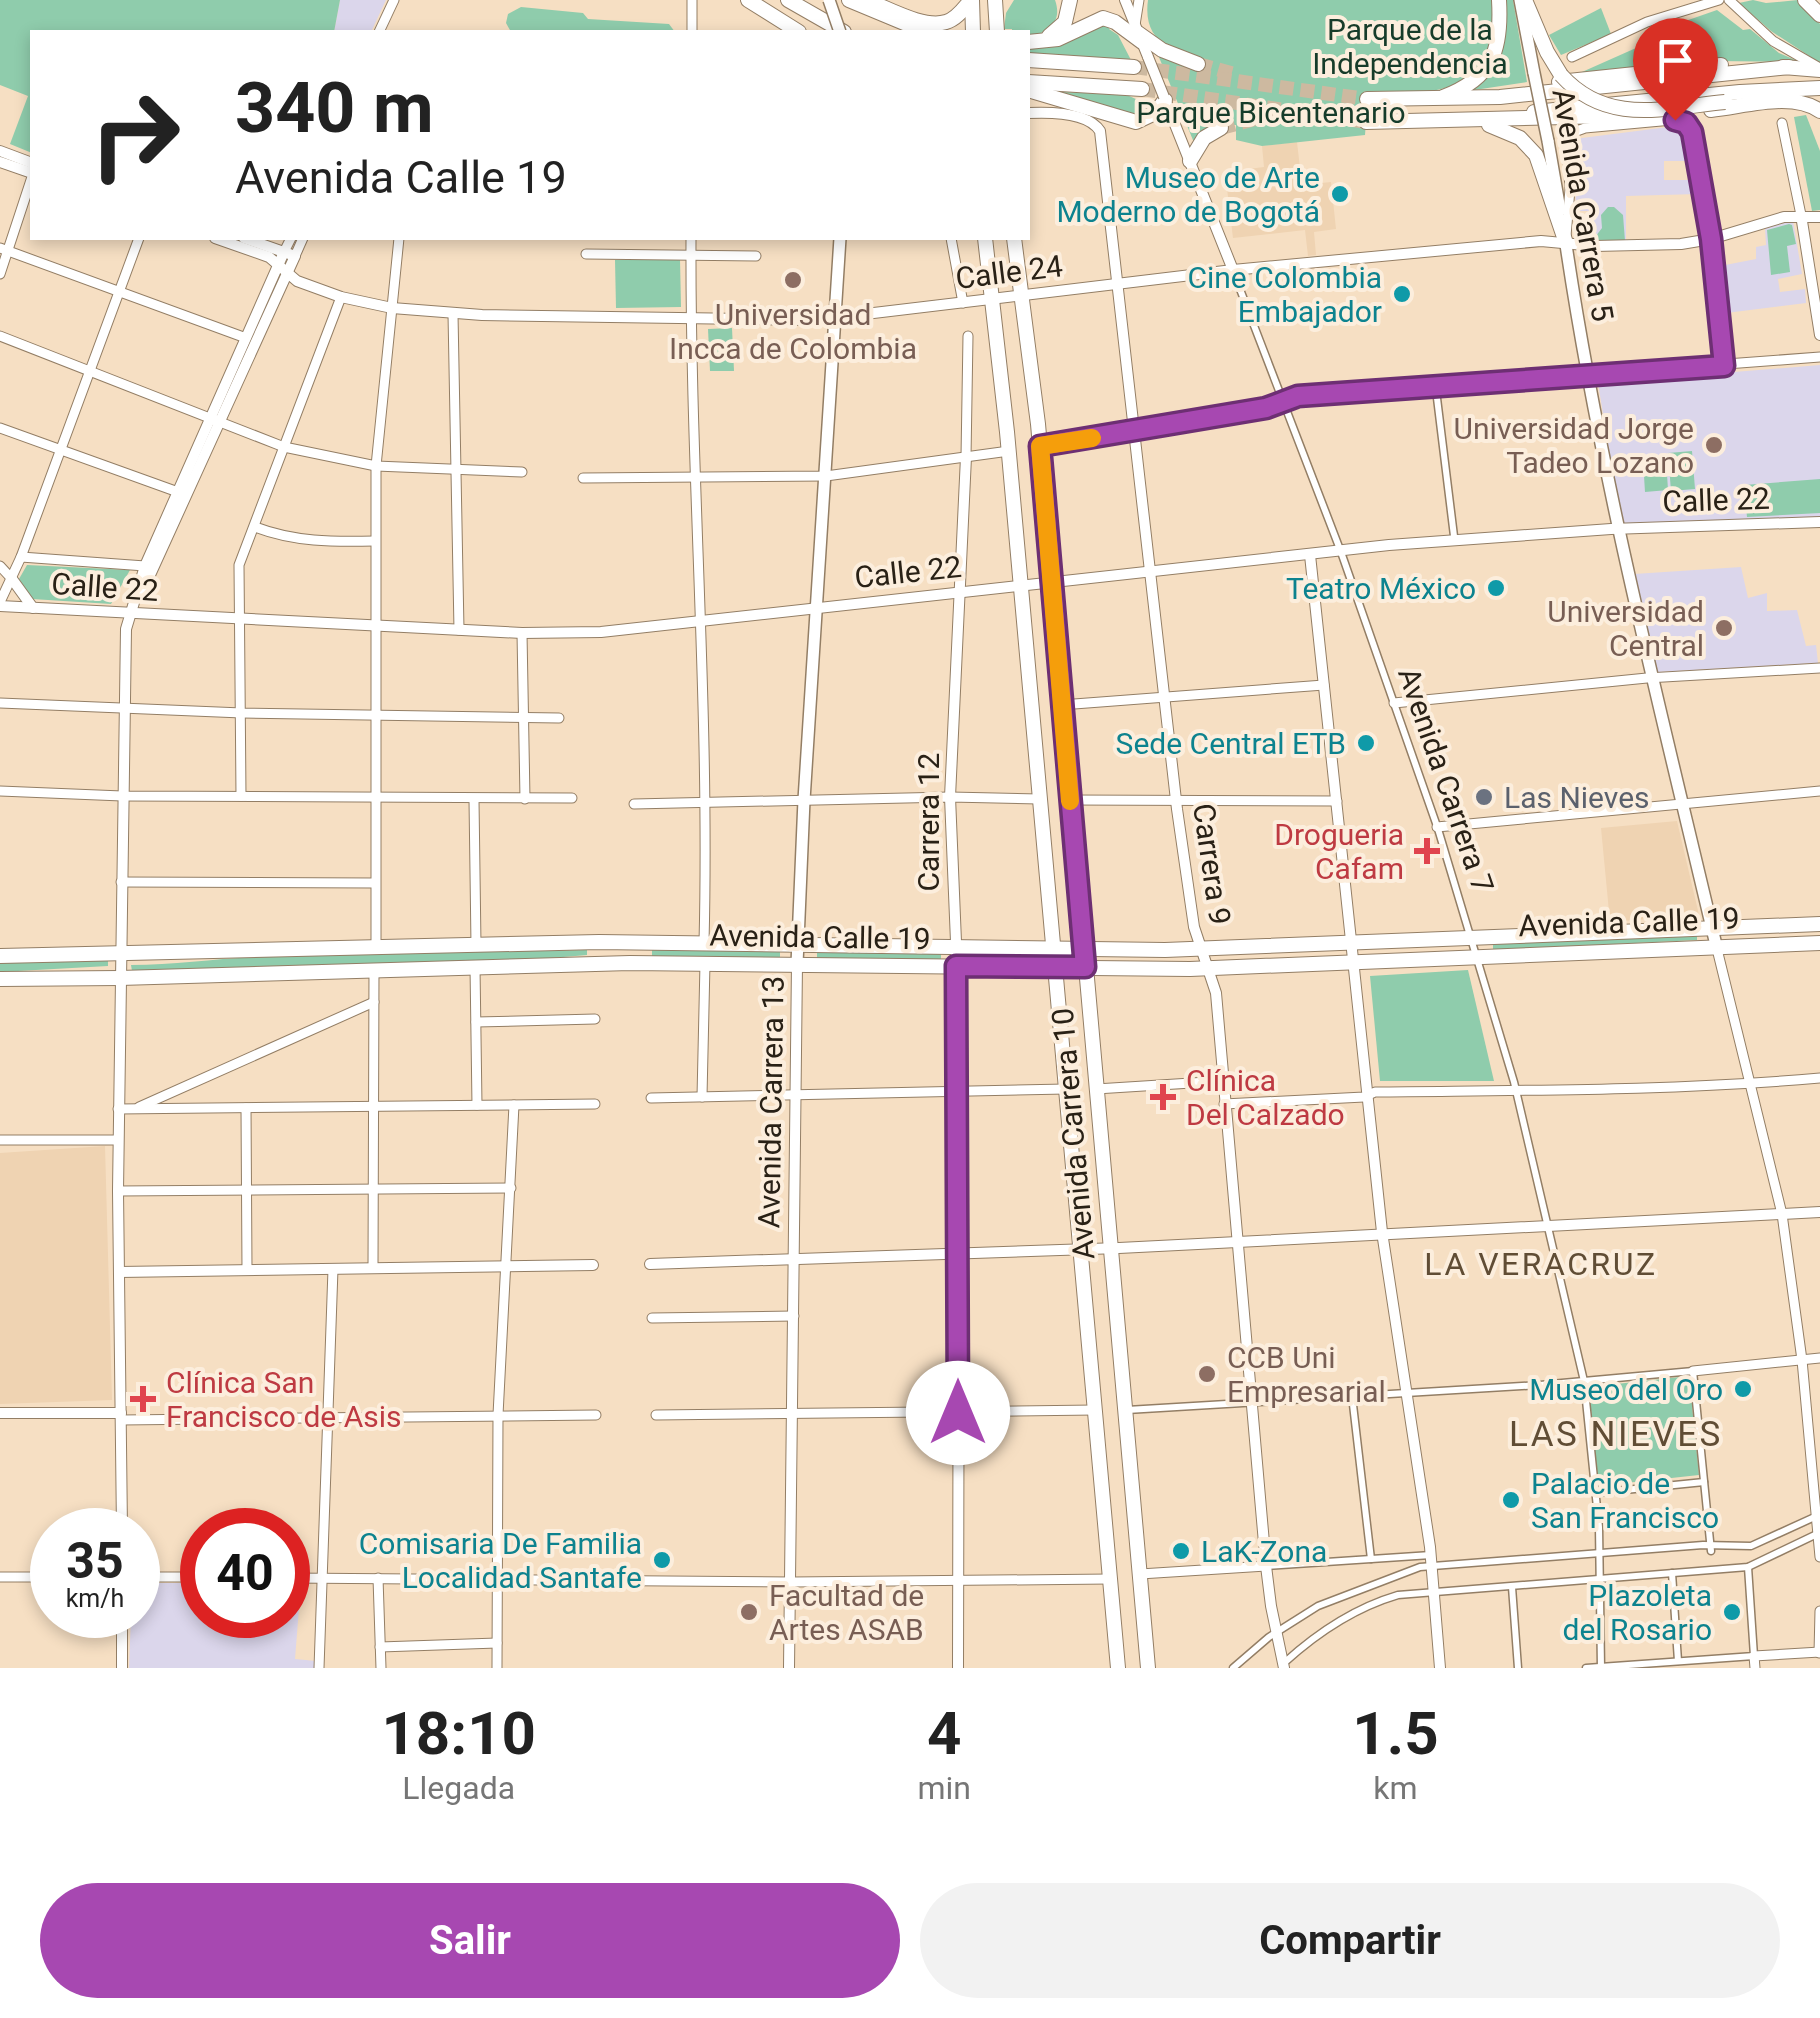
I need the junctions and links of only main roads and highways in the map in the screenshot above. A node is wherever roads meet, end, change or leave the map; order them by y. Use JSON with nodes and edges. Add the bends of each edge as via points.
{"nodes":[{"id":1,"x":748,"y":0,"type":"edge"},
{"id":2,"x":788,"y":0,"type":"edge"},
{"id":3,"x":830,"y":0,"type":"edge"},
{"id":4,"x":849,"y":0,"type":"edge"},
{"id":5,"x":866,"y":0,"type":"edge"},
{"id":6,"x":972,"y":0,"type":"edge"},
{"id":7,"x":995,"y":0,"type":"edge"},
{"id":8,"x":1006,"y":0,"type":"edge"},
{"id":9,"x":1070,"y":0,"type":"edge"},
{"id":10,"x":1499,"y":0,"type":"edge"},
{"id":11,"x":1522,"y":0,"type":"edge"},
{"id":12,"x":1805,"y":0,"type":"edge"},
{"id":13,"x":1820,"y":15,"type":"edge"},
{"id":14,"x":997,"y":29,"type":"edge"},
{"id":15,"x":796,"y":30,"type":"edge"},
{"id":16,"x":839,"y":30,"type":"edge"},
{"id":17,"x":841,"y":30,"type":"edge"},
{"id":18,"x":921,"y":30,"type":"edge"},
{"id":19,"x":973,"y":30,"type":"edge"},
{"id":20,"x":1030,"y":41,"type":"edge"},
{"id":21,"x":1030,"y":41,"type":"edge"},
{"id":22,"x":1030,"y":60,"type":"edge"},
{"id":23,"x":1198,"y":64,"type":"tunnel mouth"},
{"id":24,"x":1134,"y":68,"type":"tunnel mouth"},
{"id":25,"x":1820,"y":69,"type":"edge"},
{"id":26,"x":1030,"y":82,"type":"edge"},
{"id":27,"x":1820,"y":88,"type":"edge"},
{"id":28,"x":1142,"y":89,"type":"tunnel mouth"},
{"id":29,"x":1030,"y":91,"type":"edge"},
{"id":30,"x":1793,"y":95,"type":"junction"},
{"id":31,"x":1367,"y":98,"type":"tunnel mouth"},
{"id":32,"x":1165,"y":99,"type":"road end"},
{"id":33,"x":1434,"y":100,"type":"junction"},
{"id":34,"x":1814,"y":107,"type":"edge"},
{"id":35,"x":1366,"y":122,"type":"tunnel mouth"},
{"id":36,"x":1414,"y":122,"type":"junction"},
{"id":37,"x":1474,"y":122,"type":"junction"},
{"id":38,"x":1220,"y":128,"type":"tunnel mouth"},
{"id":39,"x":1190,"y":161,"type":"road end"},
{"id":40,"x":840,"y":240,"type":"edge"},
{"id":41,"x":985,"y":240,"type":"edge"},
{"id":42,"x":1014,"y":240,"type":"edge"},
{"id":43,"x":1566,"y":242,"type":"junction"},
{"id":44,"x":1820,"y":924,"type":"edge"},
{"id":45,"x":1711,"y":927,"type":"junction"},
{"id":46,"x":798,"y":943,"type":"junction"},
{"id":47,"x":1820,"y":943,"type":"edge"},
{"id":48,"x":1716,"y":945,"type":"junction"},
{"id":49,"x":1052,"y":946,"type":"junction"},
{"id":50,"x":1083,"y":947,"type":"junction"},
{"id":51,"x":0,"y":956,"type":"edge"},
{"id":52,"x":798,"y":964,"type":"junction"},
{"id":53,"x":1054,"y":967,"type":"junction"},
{"id":54,"x":1085,"y":967,"type":"junction"},
{"id":55,"x":0,"y":978,"type":"edge"},
{"id":56,"x":1118,"y":1668,"type":"edge"},
{"id":57,"x":1148,"y":1668,"type":"edge"}],
"edges":[{"from":1,"to":15,"type":"main road"},
{"from":2,"to":16,"type":"main road"},
{"from":3,"to":17,"type":"main road","bridge":true},
{"from":4,"to":18,"type":"main road"},
{"from":5,"to":6,"type":"main road","via":[[941,22]]},
{"from":6,"to":19,"type":"main road"},
{"from":7,"to":14,"type":"main road"},
{"from":8,"to":14,"type":"main road"},
{"from":9,"to":20,"type":"main road","via":[[1060,30]]},
{"from":10,"to":33,"type":"main road","via":[[1500,39],[1488,66]]},
{"from":11,"to":30,"type":"main road","bridge":true,"via":[[1561,75],[1584,96],[1618,110]]},
{"from":11,"to":43,"type":"main road","name":"Avenida Carrera 5","bridge":true},
{"from":12,"to":13,"type":"main road"},
{"from":21,"to":23,"type":"main road","via":[[1058,39],[1103,18]]},
{"from":22,"to":24,"type":"main road"},
{"from":25,"to":33,"type":"main road"},
{"from":26,"to":28,"type":"main road"},
{"from":27,"to":30,"type":"main road"},
{"from":29,"to":32,"type":"main road","via":[[1136,122],[1155,114]]},
{"from":30,"to":34,"type":"main road"},
{"from":30,"to":36,"type":"main road"},
{"from":30,"to":37,"type":"main road","via":[[1650,116]]},
{"from":31,"to":33,"type":"main road"},
{"from":35,"to":36,"type":"main road"},
{"from":36,"to":37,"type":"main road"},
{"from":37,"to":43,"type":"main road","via":[[1513,134],[1530,148]]},
{"from":38,"to":39,"type":"main road","via":[[1204,138]]},
{"from":40,"to":46,"type":"main road","name":"Avenida Carrera 13"},
{"from":41,"to":49,"type":"main road","name":"Avenida Carrera 10"},
{"from":42,"to":50,"type":"main road","name":"Avenida Carrera 10","via":[[1040,446]]},
{"from":43,"to":45,"type":"main road","name":"Avenida Carrera 5","via":[[1617,529]]},
{"from":44,"to":45,"type":"main road","name":"Avenida Calle 19"},
{"from":45,"to":48,"type":"main road","name":"Avenida Carrera 5"},
{"from":45,"to":50,"type":"main road","name":"Avenida Calle 19","via":[[1201,949]]},
{"from":46,"to":49,"type":"main road","name":"Avenida Calle 19"},
{"from":46,"to":51,"type":"main road","name":"Avenida Calle 19"},
{"from":46,"to":52,"type":"main road","name":"Avenida Carrera 13"},
{"from":47,"to":48,"type":"main road","name":"Avenida Calle 19"},
{"from":48,"to":54,"type":"main road","name":"Avenida Calle 19","via":[[1209,968]]},
{"from":49,"to":50,"type":"main road","name":"Avenida Calle 19"},
{"from":49,"to":53,"type":"main road","name":"Avenida Carrera 10"},
{"from":50,"to":54,"type":"main road","name":"Avenida Carrera 10"},
{"from":52,"to":53,"type":"main road","name":"Avenida Calle 19"},
{"from":52,"to":55,"type":"main road","name":"Avenida Calle 19"},
{"from":53,"to":54,"type":"main road","name":"Avenida Calle 19"},
{"from":53,"to":56,"type":"main road","name":"Avenida Carrera 10"},
{"from":54,"to":57,"type":"main road","name":"Avenida Carrera 10"}]}
